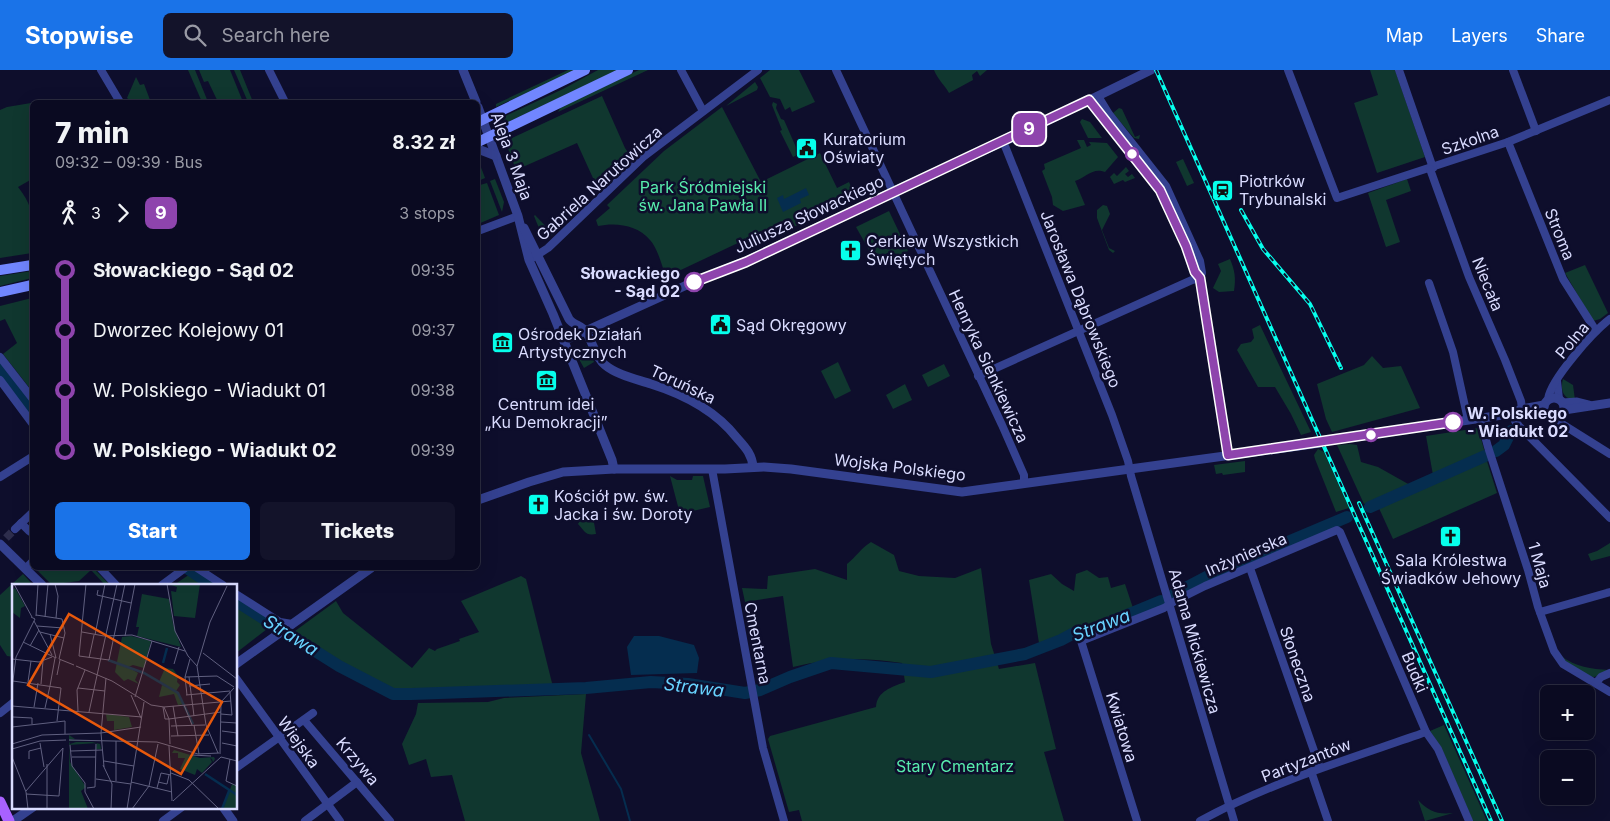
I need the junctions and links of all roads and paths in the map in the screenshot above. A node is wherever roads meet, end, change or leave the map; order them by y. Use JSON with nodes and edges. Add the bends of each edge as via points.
{"nodes":[{"id":1,"x":101,"y":70,"type":"edge"},
{"id":2,"x":270,"y":70,"type":"edge"},
{"id":3,"x":463,"y":70,"type":"edge"},
{"id":4,"x":585,"y":70,"type":"edge"},
{"id":5,"x":628,"y":70,"type":"edge"},
{"id":6,"x":681,"y":70,"type":"edge"},
{"id":7,"x":758,"y":70,"type":"edge"},
{"id":8,"x":836,"y":70,"type":"edge"},
{"id":9,"x":1151,"y":70,"type":"edge"},
{"id":10,"x":1288,"y":70,"type":"edge"},
{"id":11,"x":1399,"y":70,"type":"edge"},
{"id":12,"x":1513,"y":70,"type":"edge"},
{"id":13,"x":1094,"y":98,"type":"junction"},
{"id":14,"x":119,"y":100,"type":"edge"},
{"id":15,"x":284,"y":100,"type":"edge"},
{"id":16,"x":475,"y":100,"type":"edge"},
{"id":17,"x":1610,"y":100,"type":"edge"},
{"id":18,"x":703,"y":111,"type":"junction"},
{"id":19,"x":480,"y":121,"type":"edge"},
{"id":20,"x":1536,"y":131,"type":"junction"},
{"id":21,"x":488,"y":136,"type":"junction"},
{"id":22,"x":480,"y":141,"type":"edge"},
{"id":23,"x":1004,"y":141,"type":"junction"},
{"id":24,"x":1508,"y":142,"type":"junction"},
{"id":25,"x":480,"y":150,"type":"edge"},
{"id":26,"x":496,"y":156,"type":"junction"},
{"id":27,"x":1431,"y":168,"type":"junction"},
{"id":28,"x":892,"y":192,"type":"junction"},
{"id":29,"x":518,"y":216,"type":"junction"},
{"id":30,"x":480,"y":231,"type":"edge"},
{"id":31,"x":539,"y":255,"type":"junction"},
{"id":32,"x":529,"y":260,"type":"junction"},
{"id":33,"x":30,"y":265,"type":"edge"},
{"id":34,"x":0,"y":270,"type":"edge"},
{"id":35,"x":1200,"y":278,"type":"junction"},
{"id":36,"x":1429,"y":283,"type":"dead end"},
{"id":37,"x":30,"y":285,"type":"edge"},
{"id":38,"x":0,"y":292,"type":"edge"},
{"id":39,"x":1610,"y":319,"type":"edge"},
{"id":40,"x":576,"y":326,"type":"junction"},
{"id":41,"x":585,"y":330,"type":"junction"},
{"id":42,"x":1079,"y":331,"type":"junction"},
{"id":43,"x":1596,"y":331,"type":"junction"},
{"id":44,"x":560,"y":332,"type":"junction"},
{"id":45,"x":0,"y":357,"type":"edge"},
{"id":46,"x":978,"y":376,"type":"junction"},
{"id":47,"x":0,"y":380,"type":"edge"},
{"id":48,"x":1557,"y":381,"type":"junction"},
{"id":49,"x":30,"y":395,"type":"edge"},
{"id":50,"x":1610,"y":403,"type":"edge"},
{"id":51,"x":1562,"y":404,"type":"junction"},
{"id":52,"x":1546,"y":406,"type":"junction"},
{"id":53,"x":1515,"y":413,"type":"junction"},
{"id":54,"x":1558,"y":417,"type":"junction"},
{"id":55,"x":1480,"y":418,"type":"junction"},
{"id":56,"x":30,"y":420,"type":"edge"},
{"id":57,"x":1468,"y":420,"type":"junction"},
{"id":58,"x":1334,"y":440,"type":"dead end"},
{"id":59,"x":1320,"y":443,"type":"dead end"},
{"id":60,"x":1610,"y":454,"type":"edge"},
{"id":61,"x":1228,"y":455,"type":"junction"},
{"id":62,"x":30,"y":458,"type":"edge"},
{"id":63,"x":753,"y":467,"type":"junction"},
{"id":64,"x":1129,"y":468,"type":"junction"},
{"id":65,"x":712,"y":469,"type":"junction"},
{"id":66,"x":614,"y":470,"type":"junction"},
{"id":67,"x":0,"y":477,"type":"edge"},
{"id":68,"x":1024,"y":483,"type":"junction"},
{"id":69,"x":480,"y":499,"type":"edge"},
{"id":70,"x":30,"y":515,"type":"edge"},
{"id":71,"x":1610,"y":518,"type":"edge"},
{"id":72,"x":21,"y":523,"type":"junction"},
{"id":73,"x":15,"y":529,"type":"tunnel mouth"},
{"id":74,"x":1339,"y":531,"type":"joint"},
{"id":75,"x":30,"y":532,"type":"edge"},
{"id":76,"x":2,"y":542,"type":"edge"},
{"id":77,"x":29,"y":565,"type":"edge"},
{"id":78,"x":1250,"y":568,"type":"junction"},
{"id":79,"x":32,"y":570,"type":"edge"},
{"id":80,"x":102,"y":570,"type":"edge"},
{"id":81,"x":181,"y":570,"type":"edge"},
{"id":82,"x":200,"y":570,"type":"edge"},
{"id":83,"x":368,"y":570,"type":"edge"},
{"id":84,"x":41,"y":584,"type":"edge"},
{"id":85,"x":115,"y":584,"type":"edge"},
{"id":86,"x":163,"y":584,"type":"edge"},
{"id":87,"x":221,"y":584,"type":"edge"},
{"id":88,"x":1610,"y":592,"type":"edge"},
{"id":89,"x":238,"y":595,"type":"edge"},
{"id":90,"x":1169,"y":600,"type":"junction"},
{"id":91,"x":1540,"y":612,"type":"junction"},
{"id":92,"x":289,"y":626,"type":"junction"},
{"id":93,"x":1081,"y":641,"type":"joint"},
{"id":94,"x":238,"y":663,"type":"edge"},
{"id":95,"x":1610,"y":673,"type":"edge"},
{"id":96,"x":238,"y":681,"type":"edge"},
{"id":97,"x":1596,"y":683,"type":"junction"},
{"id":98,"x":1610,"y":692,"type":"edge"},
{"id":99,"x":12,"y":704,"type":"edge"},
{"id":100,"x":0,"y":713,"type":"edge"},
{"id":101,"x":313,"y":713,"type":"dead end"},
{"id":102,"x":304,"y":720,"type":"junction"},
{"id":103,"x":1426,"y":732,"type":"junction"},
{"id":104,"x":279,"y":737,"type":"junction"},
{"id":105,"x":238,"y":767,"type":"edge"},
{"id":106,"x":1320,"y":768,"type":"junction"},
{"id":107,"x":1311,"y":772,"type":"junction"},
{"id":108,"x":357,"y":782,"type":"junction"},
{"id":109,"x":0,"y":802,"type":"edge"},
{"id":110,"x":327,"y":804,"type":"junction"},
{"id":111,"x":1229,"y":804,"type":"junction"},
{"id":112,"x":32,"y":808,"type":"edge"},
{"id":113,"x":181,"y":808,"type":"edge"},
{"id":114,"x":225,"y":808,"type":"edge"},
{"id":115,"x":9,"y":821,"type":"edge"},
{"id":116,"x":13,"y":821,"type":"edge"},
{"id":117,"x":163,"y":821,"type":"edge"},
{"id":118,"x":233,"y":821,"type":"edge"},
{"id":119,"x":305,"y":821,"type":"edge"},
{"id":120,"x":340,"y":821,"type":"edge"},
{"id":121,"x":390,"y":821,"type":"edge"},
{"id":122,"x":784,"y":821,"type":"edge"},
{"id":123,"x":1137,"y":821,"type":"edge"},
{"id":124,"x":1200,"y":821,"type":"edge"},
{"id":125,"x":1234,"y":821,"type":"edge"},
{"id":126,"x":1328,"y":821,"type":"edge"},
{"id":127,"x":1470,"y":821,"type":"edge"}],
"edges":[{"from":1,"to":14,"type":"street"},
{"from":2,"to":15,"type":"street"},
{"from":3,"to":16,"type":"street","name":"Aleja 3 Maja"},
{"from":4,"to":19,"type":"main road"},
{"from":5,"to":21,"type":"main road"},
{"from":6,"to":18,"type":"street"},
{"from":7,"to":18,"type":"street","name":"Gabriela Narutowicza"},
{"from":8,"to":28,"type":"street","name":"Henryka Sienkiewicza"},
{"from":9,"to":13,"type":"street","name":"Juliusza Słowackiego"},
{"from":10,"to":27,"type":"street","name":"Szkolna","via":[[1337,198]]},
{"from":11,"to":27,"type":"street","name":"Niecała"},
{"from":12,"to":20,"type":"street"},
{"from":13,"to":23,"type":"street","name":"Juliusza Słowackiego"},
{"from":13,"to":35,"type":"street","via":[[1169,191],[1196,251],[1201,266]]},
{"from":17,"to":20,"type":"street","name":"Szkolna"},
{"from":18,"to":31,"type":"street","name":"Gabriela Narutowicza","via":[[630,169]]},
{"from":19,"to":21,"type":"street","name":"Aleja 3 Maja"},
{"from":20,"to":24,"type":"street","name":"Szkolna"},
{"from":21,"to":22,"type":"main road"},
{"from":21,"to":26,"type":"street","name":"Aleja 3 Maja"},
{"from":23,"to":28,"type":"street","name":"Juliusza Słowackiego"},
{"from":23,"to":42,"type":"street","name":"Jarosława Dąbrowskiego"},
{"from":24,"to":27,"type":"street","name":"Szkolna"},
{"from":24,"to":43,"type":"street","name":"Stroma","via":[[1563,279]]},
{"from":25,"to":26,"type":"street"},
{"from":26,"to":29,"type":"street","name":"Aleja 3 Maja"},
{"from":27,"to":53,"type":"street","name":"Niecała","via":[[1464,262],[1521,401]]},
{"from":28,"to":41,"type":"street","name":"Juliusza Słowackiego","via":[[746,262]]},
{"from":28,"to":46,"type":"street","name":"Henryka Sienkiewicza"},
{"from":29,"to":30,"type":"street"},
{"from":29,"to":31,"type":"street"},
{"from":29,"to":32,"type":"street"},
{"from":31,"to":32,"type":"street","name":"Gabriela Narutowicza"},
{"from":31,"to":40,"type":"street","via":[[567,315]]},
{"from":32,"to":44,"type":"street"},
{"from":33,"to":34,"type":"main road"},
{"from":35,"to":42,"type":"street"},
{"from":35,"to":61,"type":"street"},
{"from":36,"to":57,"type":"street","via":[[1453,352]]},
{"from":37,"to":38,"type":"main road"},
{"from":39,"to":43,"type":"street","name":"Polna"},
{"from":40,"to":41,"type":"street"},
{"from":40,"to":44,"type":"street"},
{"from":41,"to":44,"type":"street","name":"Juliusza Słowackiego","via":[[568,338]]},
{"from":41,"to":63,"type":"street","name":"Toruńska","via":[[606,366],[666,388],[724,422],[749,453]]},
{"from":42,"to":46,"type":"street"},
{"from":42,"to":64,"type":"street","name":"Jarosława Dąbrowskiego"},
{"from":43,"to":48,"type":"street","name":"Polna"},
{"from":44,"to":66,"type":"street"},
{"from":45,"to":49,"type":"street"},
{"from":46,"to":68,"type":"street","name":"Henryka Sienkiewicza","via":[[1024,475]]},
{"from":47,"to":56,"type":"street"},
{"from":48,"to":51,"type":"street","name":"Polna"},
{"from":48,"to":52,"type":"street","name":"Polna"},
{"from":50,"to":51,"type":"street"},
{"from":51,"to":52,"type":"street","via":[[1554,398]]},
{"from":51,"to":54,"type":"street","via":[[1562,414]]},
{"from":52,"to":53,"type":"street"},
{"from":52,"to":54,"type":"street","via":[[1549,417]]},
{"from":53,"to":55,"type":"street"},
{"from":53,"to":71,"type":"street","name":"Niecała","via":[[1519,426]]},
{"from":54,"to":60,"type":"street","via":[[1562,424]]},
{"from":55,"to":57,"type":"street"},
{"from":55,"to":91,"type":"street","name":"1 Maja"},
{"from":57,"to":58,"type":"street"},
{"from":59,"to":61,"type":"street","name":"Wojska Polskiego"},
{"from":61,"to":64,"type":"street","name":"Wojska Polskiego"},
{"from":62,"to":67,"type":"street"},
{"from":63,"to":65,"type":"street","name":"Wojska Polskiego"},
{"from":63,"to":68,"type":"street","name":"Wojska Polskiego","via":[[783,468],[962,492]]},
{"from":64,"to":68,"type":"street","name":"Wojska Polskiego"},
{"from":64,"to":90,"type":"street","name":"Adama Mickiewicza"},
{"from":65,"to":66,"type":"street","name":"Wojska Polskiego"},
{"from":65,"to":122,"type":"street","name":"Cmentarna","via":[[765,756]]},
{"from":66,"to":69,"type":"street","name":"Wojska Polskiego","via":[[558,473]]},
{"from":70,"to":72,"type":"street"},
{"from":72,"to":73,"type":"street"},
{"from":72,"to":75,"type":"street"},
{"from":74,"to":78,"type":"street","name":"Inżynierska"},
{"from":74,"to":103,"type":"street","name":"Budki"},
{"from":76,"to":77,"type":"street"},
{"from":78,"to":90,"type":"street","name":"Inżynierska"},
{"from":78,"to":106,"type":"street","name":"Słoneczna"},
{"from":79,"to":84,"type":"street"},
{"from":80,"to":85,"type":"street"},
{"from":81,"to":86,"type":"street"},
{"from":82,"to":87,"type":"street"},
{"from":83,"to":92,"type":"street"},
{"from":88,"to":91,"type":"street"},
{"from":89,"to":92,"type":"street"},
{"from":90,"to":93,"type":"street","name":"Inżynierska","via":[[1164,608]]},
{"from":90,"to":111,"type":"street","name":"Adama Mickiewicza"},
{"from":91,"to":97,"type":"street","name":"1 Maja","via":[[1556,655],[1563,664]]},
{"from":92,"to":94,"type":"street"},
{"from":93,"to":123,"type":"street","name":"Kwiatowa"},
{"from":95,"to":97,"type":"street"},
{"from":96,"to":104,"type":"street","name":"Wiejska"},
{"from":97,"to":98,"type":"street","name":"1 Maja"},
{"from":99,"to":100,"type":"street"},
{"from":101,"to":102,"type":"street"},
{"from":102,"to":104,"type":"street"},
{"from":102,"to":108,"type":"street","name":"Krzywa"},
{"from":103,"to":106,"type":"street","name":"Partyzantów"},
{"from":103,"to":127,"type":"street","name":"Budki","via":[[1438,749]]},
{"from":104,"to":105,"type":"street"},
{"from":104,"to":110,"type":"street","name":"Wiejska"},
{"from":106,"to":107,"type":"street","name":"Partyzantów"},
{"from":107,"to":111,"type":"street","name":"Partyzantów"},
{"from":107,"to":126,"type":"street"},
{"from":108,"to":110,"type":"street"},
{"from":108,"to":121,"type":"street","name":"Krzywa"},
{"from":109,"to":115,"type":"main road"},
{"from":110,"to":119,"type":"street"},
{"from":110,"to":120,"type":"street","name":"Wiejska"},
{"from":111,"to":124,"type":"street","name":"Partyzantów"},
{"from":111,"to":125,"type":"street","name":"Adama Mickiewicza"},
{"from":112,"to":116,"type":"street"},
{"from":113,"to":117,"type":"street"},
{"from":114,"to":118,"type":"street"}]}
